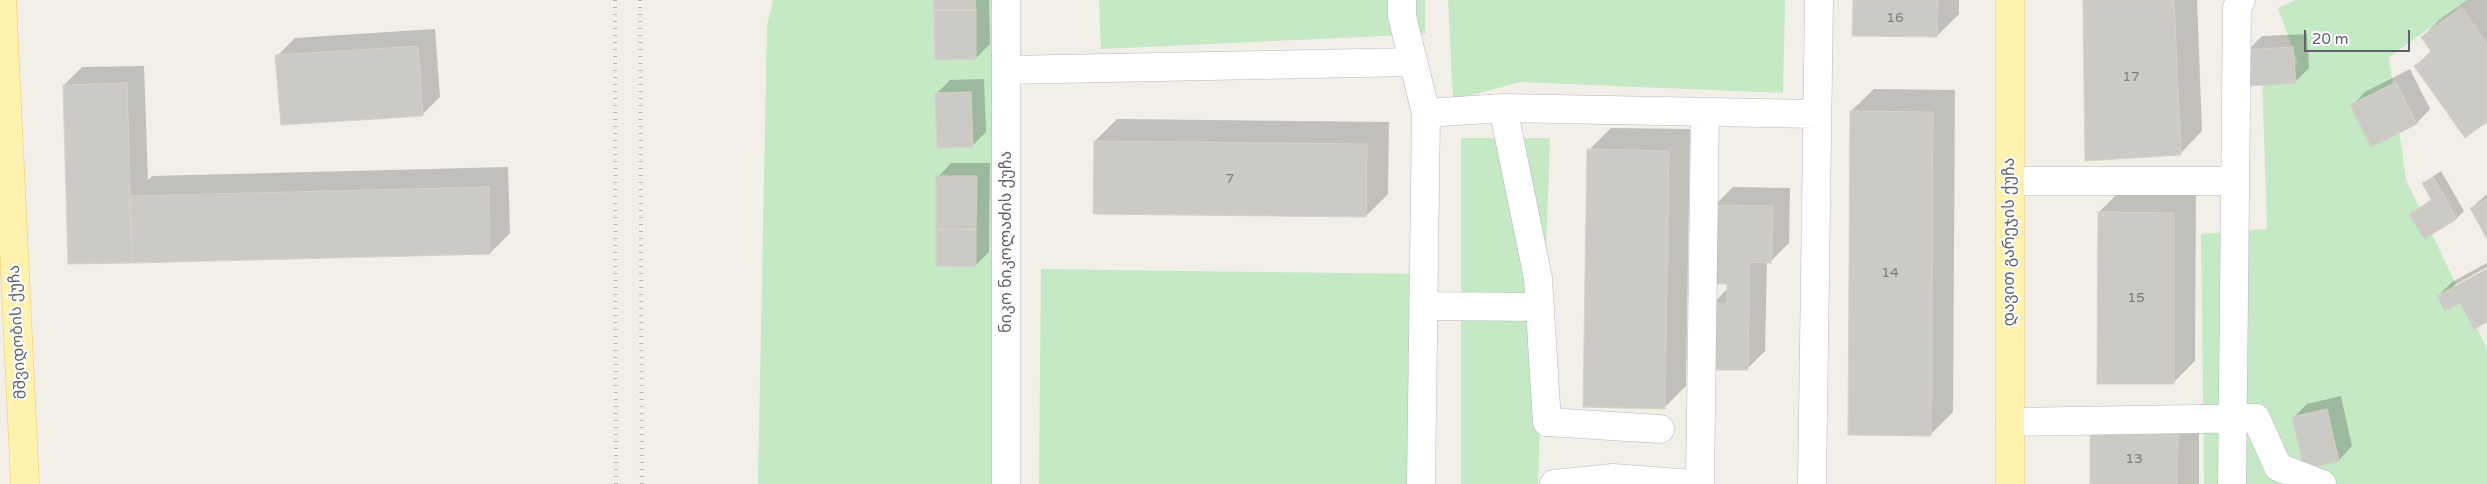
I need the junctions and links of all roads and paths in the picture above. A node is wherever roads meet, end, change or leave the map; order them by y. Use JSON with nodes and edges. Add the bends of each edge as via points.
{"nodes":[{"id":1,"x":2,"y":0,"type":"edge"},
{"id":2,"x":1006,"y":0,"type":"edge"},
{"id":3,"x":1402,"y":0,"type":"edge"},
{"id":4,"x":1819,"y":0,"type":"edge"},
{"id":5,"x":2010,"y":0,"type":"edge"},
{"id":6,"x":2241,"y":0,"type":"edge"},
{"id":7,"x":1413,"y":62,"type":"junction"},
{"id":8,"x":1007,"y":70,"type":"junction"},
{"id":9,"x":1503,"y":108,"type":"junction"},
{"id":10,"x":1705,"y":112,"type":"junction"},
{"id":11,"x":1426,"y":113,"type":"junction"},
{"id":12,"x":1816,"y":114,"type":"junction"},
{"id":13,"x":2010,"y":181,"type":"junction"},
{"id":14,"x":2235,"y":181,"type":"junction"},
{"id":15,"x":1423,"y":306,"type":"junction"},
{"id":16,"x":1539,"y":307,"type":"junction"},
{"id":17,"x":2233,"y":419,"type":"junction"},
{"id":18,"x":2010,"y":422,"type":"junction"},
{"id":19,"x":1660,"y":429,"type":"dead end"},
{"id":20,"x":25,"y":484,"type":"edge"},
{"id":21,"x":1006,"y":484,"type":"edge"},
{"id":22,"x":1421,"y":484,"type":"edge"},
{"id":23,"x":1554,"y":484,"type":"edge"},
{"id":24,"x":1692,"y":484,"type":"edge"},
{"id":25,"x":1700,"y":484,"type":"edge"},
{"id":26,"x":1812,"y":484,"type":"edge"},
{"id":27,"x":1998,"y":484,"type":"edge"},
{"id":28,"x":2010,"y":484,"type":"edge"},
{"id":29,"x":2232,"y":484,"type":"edge"},
{"id":30,"x":2322,"y":484,"type":"edge"}],
"edges":[{"from":1,"to":20,"type":"main road","name":"მშვიდობის ქუჩა"},
{"from":2,"to":8,"type":"street","name":"ნიკო ნიკოლაძის ქუჩა"},
{"from":3,"to":7,"type":"street","via":[[1402,16]]},
{"from":4,"to":12,"type":"street"},
{"from":5,"to":13,"type":"main road","name":"დავით გარეჯის ქუჩა"},
{"from":6,"to":14,"type":"street","via":[[2237,7]]},
{"from":7,"to":8,"type":"street"},
{"from":7,"to":11,"type":"street"},
{"from":8,"to":21,"type":"street","name":"ნიკო ნიკოლაძის ქუჩა"},
{"from":9,"to":10,"type":"street"},
{"from":9,"to":11,"type":"street"},
{"from":9,"to":16,"type":"street","via":[[1538,278]]},
{"from":10,"to":12,"type":"street"},
{"from":10,"to":25,"type":"street"},
{"from":11,"to":15,"type":"street"},
{"from":12,"to":26,"type":"street"},
{"from":13,"to":14,"type":"street"},
{"from":13,"to":18,"type":"main road","name":"დავით გარეჯის ქუჩა"},
{"from":14,"to":17,"type":"street"},
{"from":15,"to":16,"type":"street"},
{"from":15,"to":22,"type":"street"},
{"from":16,"to":19,"type":"street","via":[[1547,422]]},
{"from":17,"to":18,"type":"street"},
{"from":17,"to":29,"type":"street"},
{"from":17,"to":30,"type":"street","via":[[2256,418],[2278,467]]},
{"from":18,"to":28,"type":"main road","name":"დავით გარეჯის ქუჩა"},
{"from":23,"to":24,"type":"street","via":[[1613,478]]},
{"from":27,"to":28,"type":"street"}]}
